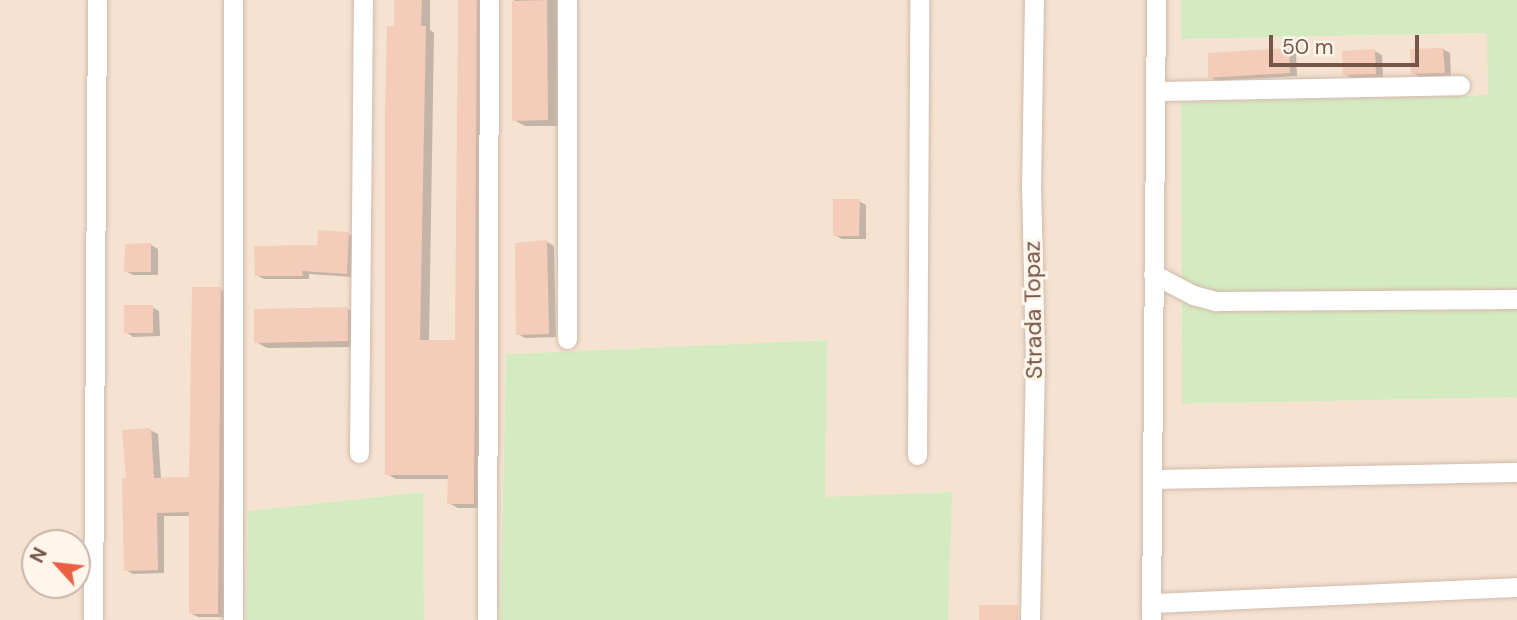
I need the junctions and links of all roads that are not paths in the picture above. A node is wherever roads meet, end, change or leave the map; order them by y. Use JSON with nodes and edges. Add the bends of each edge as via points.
{"nodes":[{"id":1,"x":97,"y":0,"type":"edge"},
{"id":2,"x":233,"y":0,"type":"edge"},
{"id":3,"x":363,"y":0,"type":"edge"},
{"id":4,"x":489,"y":0,"type":"edge"},
{"id":5,"x":567,"y":0,"type":"edge"},
{"id":6,"x":919,"y":0,"type":"edge"},
{"id":7,"x":1034,"y":0,"type":"edge"},
{"id":8,"x":1156,"y":0,"type":"edge"},
{"id":9,"x":1460,"y":85,"type":"dead end"},
{"id":10,"x":1156,"y":91,"type":"junction"},
{"id":11,"x":1153,"y":274,"type":"junction"},
{"id":12,"x":1517,"y":299,"type":"edge"},
{"id":13,"x":567,"y":339,"type":"dead end"},
{"id":14,"x":359,"y":453,"type":"dead end"},
{"id":15,"x":917,"y":455,"type":"dead end"},
{"id":16,"x":1517,"y":472,"type":"edge"},
{"id":17,"x":1152,"y":479,"type":"junction"},
{"id":18,"x":1517,"y":587,"type":"edge"},
{"id":19,"x":1151,"y":611,"type":"edge"},
{"id":20,"x":93,"y":620,"type":"edge"},
{"id":21,"x":233,"y":620,"type":"edge"},
{"id":22,"x":487,"y":620,"type":"edge"},
{"id":23,"x":1030,"y":620,"type":"edge"}],
"edges":[{"from":1,"to":20,"type":"street"},
{"from":2,"to":21,"type":"street"},
{"from":3,"to":14,"type":"street"},
{"from":4,"to":22,"type":"street"},
{"from":5,"to":13,"type":"street"},
{"from":6,"to":15,"type":"street"},
{"from":7,"to":23,"type":"street","name":"Strada Topaz"},
{"from":8,"to":10,"type":"street"},
{"from":9,"to":10,"type":"street"},
{"from":10,"to":11,"type":"street"},
{"from":11,"to":12,"type":"street","via":[[1193,295],[1216,301]]},
{"from":11,"to":17,"type":"street"},
{"from":16,"to":17,"type":"street"},
{"from":17,"to":19,"type":"street"},
{"from":18,"to":19,"type":"street"}]}
